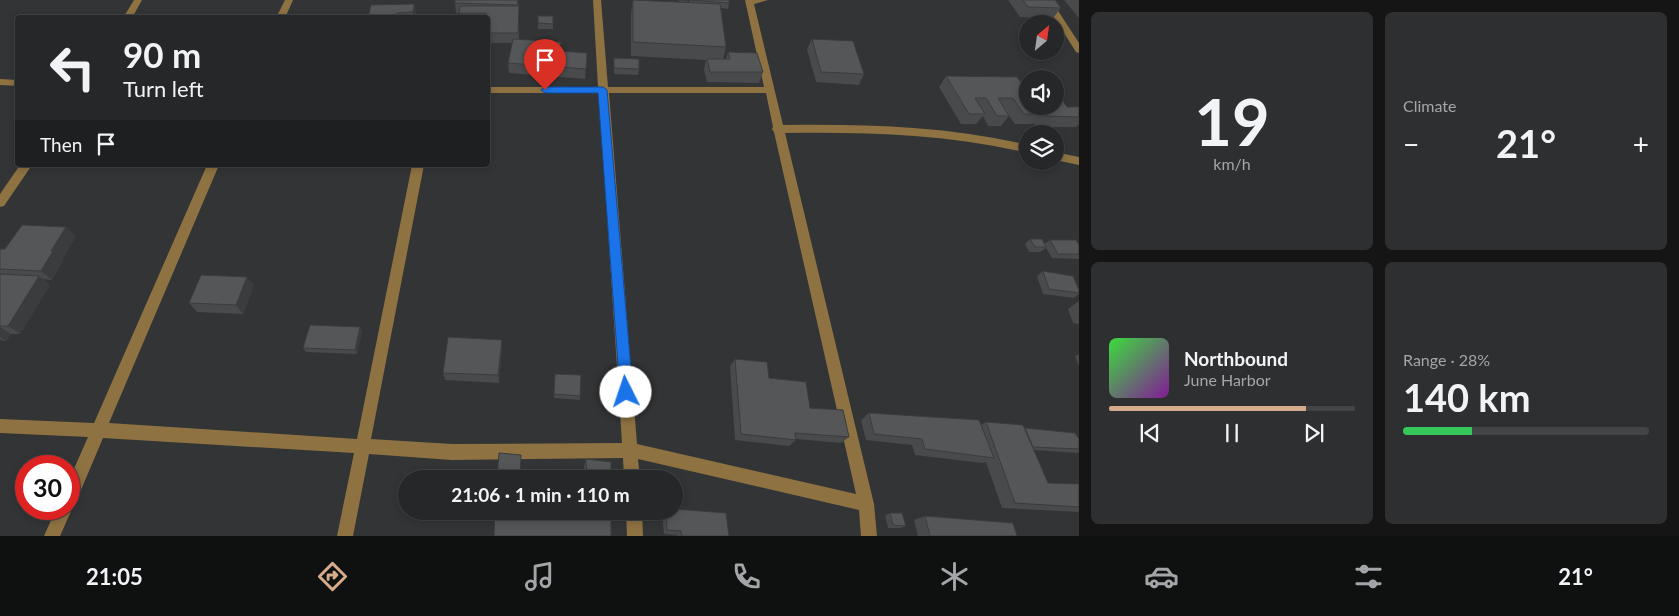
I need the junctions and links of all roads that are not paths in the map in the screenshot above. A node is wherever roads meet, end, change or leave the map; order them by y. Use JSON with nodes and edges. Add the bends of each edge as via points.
{"nodes":[{"id":1,"x":138,"y":0,"type":"edge"},
{"id":2,"x":289,"y":0,"type":"edge"},
{"id":3,"x":597,"y":0,"type":"edge"},
{"id":4,"x":764,"y":0,"type":"edge"},
{"id":5,"x":1047,"y":0,"type":"edge"},
{"id":6,"x":749,"y":1,"type":"edge"},
{"id":7,"x":129,"y":15,"type":"edge"},
{"id":8,"x":282,"y":15,"type":"edge"},
{"id":9,"x":1079,"y":50,"type":"edge"},
{"id":10,"x":0,"y":82,"type":"edge"},
{"id":11,"x":15,"y":83,"type":"edge"},
{"id":12,"x":490,"y":90,"type":"edge"},
{"id":13,"x":603,"y":90,"type":"junction"},
{"id":14,"x":769,"y":90,"type":"junction"},
{"id":15,"x":777,"y":129,"type":"junction"},
{"id":16,"x":1019,"y":146,"type":"edge"},
{"id":17,"x":1064,"y":158,"type":"edge"},
{"id":18,"x":1079,"y":161,"type":"edge"},
{"id":19,"x":25,"y":167,"type":"edge"},
{"id":20,"x":212,"y":167,"type":"edge"},
{"id":21,"x":418,"y":167,"type":"edge"},
{"id":22,"x":0,"y":203,"type":"edge"},
{"id":23,"x":0,"y":426,"type":"edge"},
{"id":24,"x":98,"y":430,"type":"junction"},
{"id":25,"x":362,"y":447,"type":"junction"},
{"id":26,"x":631,"y":450,"type":"junction"},
{"id":27,"x":632,"y":470,"type":"edge"},
{"id":28,"x":80,"y":472,"type":"edge"},
{"id":29,"x":866,"y":504,"type":"junction"},
{"id":30,"x":59,"y":520,"type":"edge"},
{"id":31,"x":634,"y":520,"type":"edge"},
{"id":32,"x":52,"y":536,"type":"edge"},
{"id":33,"x":345,"y":536,"type":"edge"},
{"id":34,"x":635,"y":536,"type":"edge"},
{"id":35,"x":869,"y":536,"type":"edge"}],
"edges":[{"from":1,"to":7,"type":"street"},
{"from":2,"to":8,"type":"street"},
{"from":3,"to":13,"type":"street"},
{"from":4,"to":6,"type":"street"},
{"from":5,"to":9,"type":"street"},
{"from":6,"to":14,"type":"street"},
{"from":10,"to":11,"type":"street"},
{"from":12,"to":13,"type":"street"},
{"from":13,"to":14,"type":"street"},
{"from":13,"to":26,"type":"street"},
{"from":14,"to":15,"type":"street"},
{"from":15,"to":16,"type":"street","via":[[874,129],[992,139]]},
{"from":15,"to":29,"type":"street"},
{"from":17,"to":18,"type":"street"},
{"from":19,"to":22,"type":"street"},
{"from":20,"to":24,"type":"street"},
{"from":21,"to":25,"type":"street"},
{"from":23,"to":24,"type":"street"},
{"from":24,"to":25,"type":"street"},
{"from":24,"to":28,"type":"street"},
{"from":25,"to":26,"type":"street","via":[[452,452]]},
{"from":25,"to":33,"type":"street"},
{"from":26,"to":27,"type":"street"},
{"from":26,"to":29,"type":"street"},
{"from":29,"to":35,"type":"street"},
{"from":30,"to":32,"type":"street"},
{"from":31,"to":34,"type":"street"}]}
